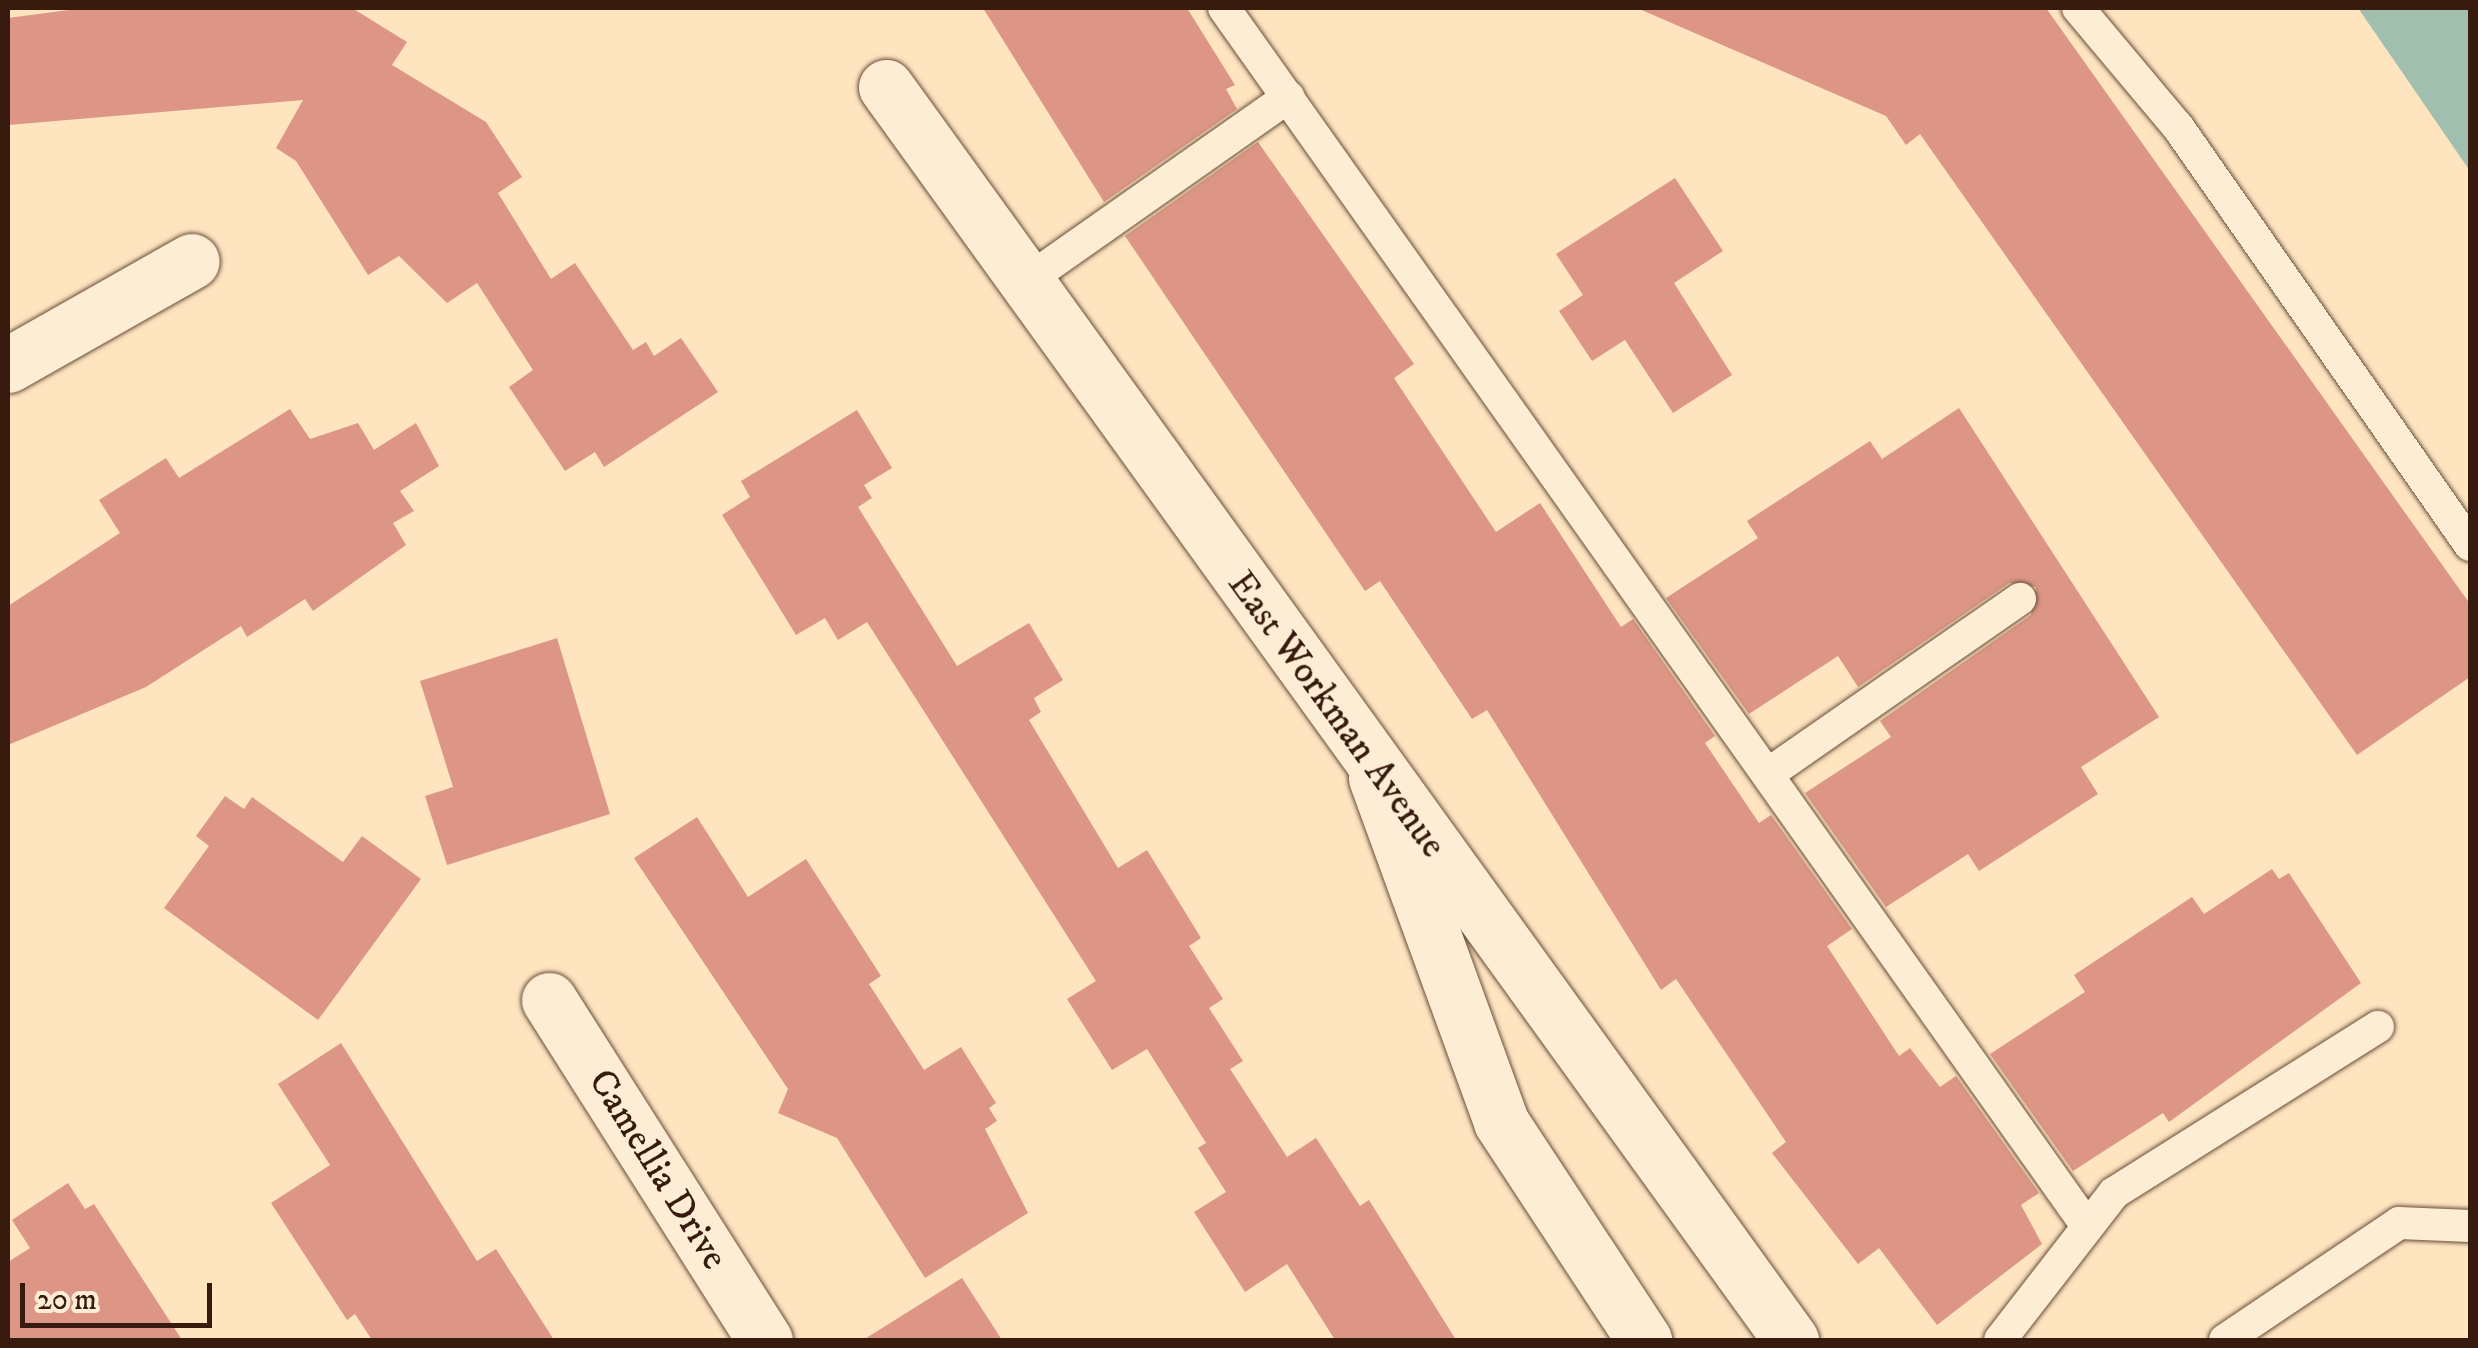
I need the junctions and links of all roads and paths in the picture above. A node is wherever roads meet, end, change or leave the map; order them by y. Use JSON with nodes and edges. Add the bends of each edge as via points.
{"nodes":[{"id":1,"x":1224,"y":8,"type":"edge"},
{"id":2,"x":2078,"y":8,"type":"edge"},
{"id":3,"x":886,"y":87,"type":"dead end"},
{"id":4,"x":1288,"y":97,"type":"junction"},
{"id":5,"x":192,"y":262,"type":"dead end"},
{"id":6,"x":1025,"y":282,"type":"junction"},
{"id":7,"x":8,"y":365,"type":"edge"},
{"id":8,"x":2470,"y":545,"type":"edge"},
{"id":9,"x":2020,"y":599,"type":"dead end"},
{"id":10,"x":1371,"y":763,"type":"junction"},
{"id":11,"x":1768,"y":774,"type":"junction"},
{"id":12,"x":548,"y":1000,"type":"dead end"},
{"id":13,"x":2378,"y":1027,"type":"dead end"},
{"id":14,"x":2087,"y":1226,"type":"junction"},
{"id":15,"x":2470,"y":1226,"type":"edge"},
{"id":16,"x":2231,"y":1339,"type":"edge"},
{"id":17,"x":765,"y":1340,"type":"edge"},
{"id":18,"x":1644,"y":1340,"type":"edge"},
{"id":19,"x":1790,"y":1340,"type":"edge"},
{"id":20,"x":2000,"y":1340,"type":"edge"}],
"edges":[{"from":1,"to":4,"type":"lane"},
{"from":2,"to":8,"type":"lane","via":[[2178,127]]},
{"from":3,"to":6,"type":"street","name":"East Workman Avenue"},
{"from":4,"to":6,"type":"lane"},
{"from":4,"to":11,"type":"lane"},
{"from":5,"to":7,"type":"street"},
{"from":6,"to":10,"type":"street","name":"East Workman Avenue"},
{"from":9,"to":11,"type":"lane"},
{"from":10,"to":18,"type":"street","via":[[1500,1122]]},
{"from":10,"to":19,"type":"street","name":"East Workman Avenue"},
{"from":11,"to":14,"type":"lane"},
{"from":12,"to":17,"type":"street","name":"Camellia Drive"},
{"from":13,"to":14,"type":"lane","via":[[2114,1193]]},
{"from":14,"to":20,"type":"lane","via":[[2067,1265]]},
{"from":15,"to":16,"type":"lane","via":[[2399,1224]]}]}
